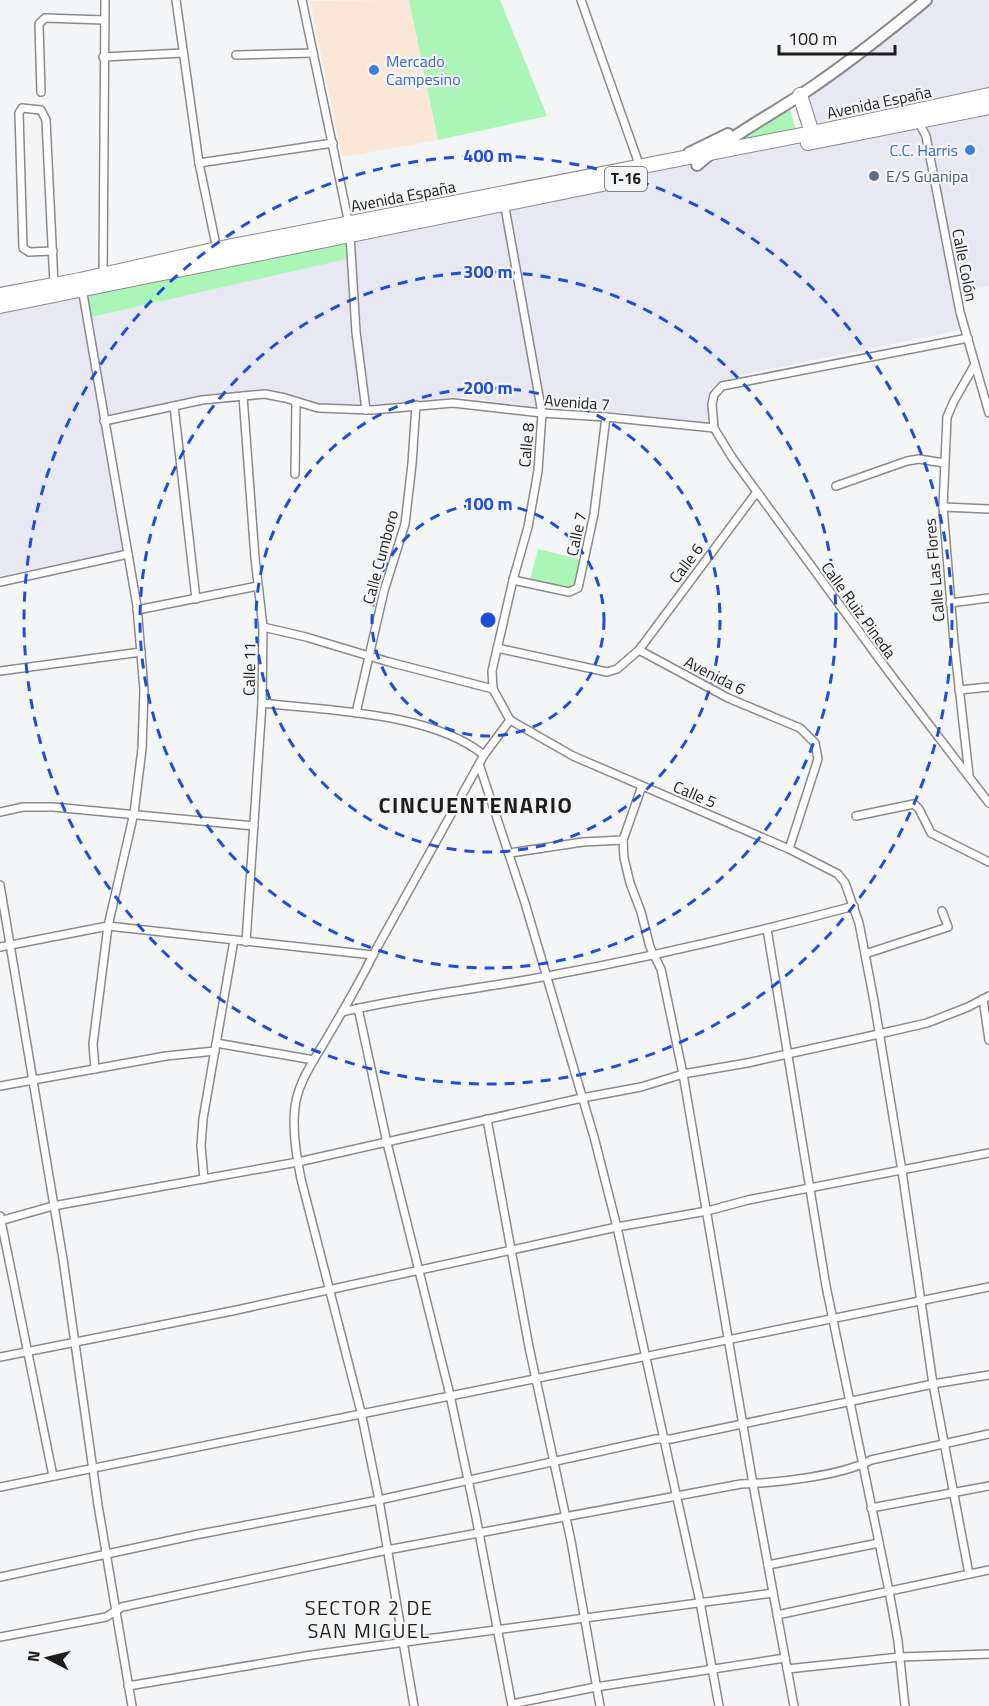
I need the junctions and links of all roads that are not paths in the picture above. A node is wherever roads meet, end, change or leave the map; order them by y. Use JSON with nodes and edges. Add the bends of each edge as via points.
{"nodes":[{"id":1,"x":105,"y":0,"type":"edge"},
{"id":2,"x":176,"y":0,"type":"edge"},
{"id":3,"x":302,"y":0,"type":"edge"},
{"id":4,"x":581,"y":0,"type":"edge"},
{"id":5,"x":926,"y":0,"type":"edge"},
{"id":6,"x":104,"y":20,"type":"junction"},
{"id":7,"x":183,"y":53,"type":"junction"},
{"id":8,"x":313,"y":53,"type":"junction"},
{"id":9,"x":236,"y":55,"type":"dead end"},
{"id":10,"x":103,"y":57,"type":"junction"},
{"id":11,"x":41,"y":92,"type":"dead end"},
{"id":12,"x":800,"y":95,"type":"junction"},
{"id":13,"x":989,"y":95,"type":"edge"},
{"id":14,"x":989,"y":107,"type":"edge"},
{"id":15,"x":766,"y":115,"type":"junction"},
{"id":16,"x":918,"y":121,"type":"junction"},
{"id":17,"x":812,"y":133,"type":"junction"},
{"id":18,"x":333,"y":143,"type":"junction"},
{"id":19,"x":711,"y":153,"type":"junction"},
{"id":20,"x":675,"y":160,"type":"junction"},
{"id":21,"x":199,"y":163,"type":"junction"},
{"id":22,"x":697,"y":165,"type":"junction"},
{"id":23,"x":640,"y":167,"type":"junction"},
{"id":24,"x":504,"y":202,"type":"junction"},
{"id":25,"x":349,"y":229,"type":"junction"},
{"id":26,"x":53,"y":251,"type":"junction"},
{"id":27,"x":218,"y":255,"type":"junction"},
{"id":28,"x":103,"y":275,"type":"junction"},
{"id":29,"x":54,"y":285,"type":"junction"},
{"id":30,"x":81,"y":285,"type":"junction"},
{"id":31,"x":0,"y":295,"type":"edge"},
{"id":32,"x":0,"y":306,"type":"edge"},
{"id":33,"x":968,"y":338,"type":"junction"},
{"id":34,"x":974,"y":366,"type":"junction"},
{"id":35,"x":243,"y":396,"type":"junction"},
{"id":36,"x":296,"y":402,"type":"junction"},
{"id":37,"x":416,"y":405,"type":"junction"},
{"id":38,"x":174,"y":406,"type":"junction"},
{"id":39,"x":366,"y":410,"type":"junction"},
{"id":40,"x":542,"y":413,"type":"junction"},
{"id":41,"x":989,"y":413,"type":"edge"},
{"id":42,"x":606,"y":417,"type":"junction"},
{"id":43,"x":104,"y":422,"type":"junction"},
{"id":44,"x":714,"y":428,"type":"junction"},
{"id":45,"x":944,"y":463,"type":"junction"},
{"id":46,"x":295,"y":474,"type":"dead end"},
{"id":47,"x":836,"y":486,"type":"dead end"},
{"id":48,"x":756,"y":493,"type":"junction"},
{"id":49,"x":943,"y":507,"type":"junction"},
{"id":50,"x":989,"y":509,"type":"edge"},
{"id":51,"x":128,"y":554,"type":"junction"},
{"id":52,"x":513,"y":580,"type":"junction"},
{"id":53,"x":0,"y":582,"type":"edge"},
{"id":54,"x":258,"y":585,"type":"junction"},
{"id":55,"x":989,"y":598,"type":"edge"},
{"id":56,"x":196,"y":599,"type":"junction"},
{"id":57,"x":950,"y":603,"type":"junction"},
{"id":58,"x":137,"y":610,"type":"junction"},
{"id":59,"x":263,"y":627,"type":"junction"},
{"id":60,"x":497,"y":648,"type":"junction"},
{"id":61,"x":639,"y":650,"type":"junction"},
{"id":62,"x":141,"y":652,"type":"junction"},
{"id":63,"x":368,"y":656,"type":"junction"},
{"id":64,"x":0,"y":671,"type":"edge"},
{"id":65,"x":989,"y":687,"type":"edge"},
{"id":66,"x":493,"y":689,"type":"junction"},
{"id":67,"x":959,"y":690,"type":"junction"},
{"id":68,"x":262,"y":703,"type":"junction"},
{"id":69,"x":356,"y":713,"type":"junction"},
{"id":70,"x":510,"y":720,"type":"junction"},
{"id":71,"x":484,"y":755,"type":"junction"},
{"id":72,"x":479,"y":765,"type":"junction"},
{"id":73,"x":970,"y":778,"type":"junction"},
{"id":74,"x":642,"y":786,"type":"junction"},
{"id":75,"x":989,"y":803,"type":"edge"},
{"id":76,"x":0,"y":812,"type":"edge"},
{"id":77,"x":134,"y":813,"type":"junction"},
{"id":78,"x":856,"y":816,"type":"dead end"},
{"id":79,"x":254,"y":826,"type":"junction"},
{"id":80,"x":623,"y":840,"type":"junction"},
{"id":81,"x":789,"y":849,"type":"junction"},
{"id":82,"x":510,"y":853,"type":"junction"},
{"id":83,"x":989,"y":862,"type":"edge"},
{"id":84,"x":0,"y":885,"type":"edge"},
{"id":85,"x":854,"y":906,"type":"junction"},
{"id":86,"x":942,"y":911,"type":"dead end"},
{"id":87,"x":108,"y":926,"type":"junction"},
{"id":88,"x":767,"y":929,"type":"junction"},
{"id":89,"x":234,"y":940,"type":"junction"},
{"id":90,"x":246,"y":942,"type":"junction"},
{"id":91,"x":9,"y":945,"type":"junction"},
{"id":92,"x":0,"y":946,"type":"edge"},
{"id":93,"x":865,"y":954,"type":"junction"},
{"id":94,"x":372,"y":955,"type":"junction"},
{"id":95,"x":654,"y":955,"type":"junction"},
{"id":96,"x":547,"y":976,"type":"junction"},
{"id":97,"x":986,"y":998,"type":"edge"},
{"id":98,"x":358,"y":1008,"type":"junction"},
{"id":99,"x":342,"y":1012,"type":"junction"},
{"id":100,"x":879,"y":1034,"type":"junction"},
{"id":101,"x":989,"y":1040,"type":"edge"},
{"id":102,"x":216,"y":1042,"type":"junction"},
{"id":103,"x":215,"y":1051,"type":"junction"},
{"id":104,"x":788,"y":1054,"type":"junction"},
{"id":105,"x":314,"y":1060,"type":"junction"},
{"id":106,"x":94,"y":1069,"type":"junction"},
{"id":107,"x":683,"y":1074,"type":"junction"},
{"id":108,"x":32,"y":1080,"type":"junction"},
{"id":109,"x":0,"y":1086,"type":"edge"},
{"id":110,"x":582,"y":1098,"type":"junction"},
{"id":111,"x":488,"y":1119,"type":"junction"},
{"id":112,"x":387,"y":1143,"type":"junction"},
{"id":113,"x":989,"y":1153,"type":"edge"},
{"id":114,"x":298,"y":1162,"type":"junction"},
{"id":115,"x":902,"y":1171,"type":"junction"},
{"id":116,"x":204,"y":1179,"type":"junction"},
{"id":117,"x":810,"y":1188,"type":"junction"},
{"id":118,"x":53,"y":1206,"type":"junction"},
{"id":119,"x":707,"y":1211,"type":"junction"},
{"id":120,"x":0,"y":1220,"type":"edge"},
{"id":121,"x":617,"y":1227,"type":"junction"},
{"id":122,"x":511,"y":1250,"type":"junction"},
{"id":123,"x":420,"y":1270,"type":"junction"},
{"id":124,"x":989,"y":1287,"type":"edge"},
{"id":125,"x":330,"y":1290,"type":"junction"},
{"id":126,"x":920,"y":1300,"type":"junction"},
{"id":127,"x":832,"y":1318,"type":"junction"},
{"id":128,"x":729,"y":1339,"type":"junction"},
{"id":129,"x":75,"y":1343,"type":"junction"},
{"id":130,"x":27,"y":1352,"type":"junction"},
{"id":131,"x":646,"y":1356,"type":"junction"},
{"id":132,"x":0,"y":1358,"type":"edge"},
{"id":133,"x":989,"y":1375,"type":"edge"},
{"id":134,"x":537,"y":1378,"type":"junction"},
{"id":135,"x":933,"y":1384,"type":"junction"},
{"id":136,"x":450,"y":1395,"type":"junction"},
{"id":137,"x":850,"y":1401,"type":"junction"},
{"id":138,"x":361,"y":1412,"type":"junction"},
{"id":139,"x":744,"y":1424,"type":"junction"},
{"id":140,"x":989,"y":1434,"type":"edge"},
{"id":141,"x":664,"y":1439,"type":"junction"},
{"id":142,"x":944,"y":1445,"type":"junction"},
{"id":143,"x":555,"y":1462,"type":"junction"},
{"id":144,"x":863,"y":1465,"type":"junction"},
{"id":145,"x":92,"y":1467,"type":"junction"},
{"id":146,"x":53,"y":1476,"type":"junction"},
{"id":147,"x":468,"y":1480,"type":"junction"},
{"id":148,"x":753,"y":1484,"type":"junction"},
{"id":149,"x":989,"y":1486,"type":"edge"},
{"id":150,"x":0,"y":1487,"type":"edge"},
{"id":151,"x":953,"y":1494,"type":"junction"},
{"id":152,"x":677,"y":1496,"type":"junction"},
{"id":153,"x":379,"y":1500,"type":"junction"},
{"id":154,"x":871,"y":1508,"type":"junction"},
{"id":155,"x":567,"y":1517,"type":"junction"},
{"id":156,"x":479,"y":1533,"type":"junction"},
{"id":157,"x":879,"y":1542,"type":"junction"},
{"id":158,"x":387,"y":1550,"type":"junction"},
{"id":159,"x":106,"y":1555,"type":"junction"},
{"id":160,"x":768,"y":1564,"type":"junction"},
{"id":161,"x":989,"y":1570,"type":"edge"},
{"id":162,"x":969,"y":1574,"type":"junction"},
{"id":163,"x":0,"y":1577,"type":"edge"},
{"id":164,"x":889,"y":1591,"type":"junction"},
{"id":165,"x":774,"y":1593,"type":"junction"},
{"id":166,"x":700,"y":1602,"type":"junction"},
{"id":167,"x":115,"y":1611,"type":"junction"},
{"id":168,"x":777,"y":1615,"type":"junction"},
{"id":169,"x":585,"y":1619,"type":"junction"},
{"id":170,"x":498,"y":1630,"type":"junction"},
{"id":171,"x":0,"y":1637,"type":"edge"},
{"id":172,"x":403,"y":1642,"type":"junction"},
{"id":173,"x":989,"y":1654,"type":"edge"},
{"id":174,"x":900,"y":1657,"type":"junction"},
{"id":175,"x":785,"y":1658,"type":"junction"},
{"id":176,"x":712,"y":1669,"type":"junction"},
{"id":177,"x":787,"y":1669,"type":"junction"},
{"id":178,"x":128,"y":1686,"type":"junction"},
{"id":179,"x":596,"y":1687,"type":"junction"},
{"id":180,"x":132,"y":1706,"type":"edge"},
{"id":181,"x":414,"y":1706,"type":"edge"},
{"id":182,"x":512,"y":1706,"type":"edge"},
{"id":183,"x":600,"y":1706,"type":"edge"},
{"id":184,"x":719,"y":1706,"type":"edge"},
{"id":185,"x":794,"y":1706,"type":"edge"},
{"id":186,"x":905,"y":1706,"type":"edge"}],
"edges":[{"from":1,"to":6,"type":"street"},
{"from":2,"to":7,"type":"street"},
{"from":3,"to":8,"type":"street"},
{"from":4,"to":23,"type":"street"},
{"from":5,"to":12,"type":"main road","via":[[855,58]]},
{"from":6,"to":10,"type":"street"},
{"from":6,"to":11,"type":"street","via":[[41,20]]},
{"from":7,"to":10,"type":"street"},
{"from":7,"to":21,"type":"street"},
{"from":8,"to":9,"type":"street"},
{"from":8,"to":18,"type":"street"},
{"from":10,"to":28,"type":"street"},
{"from":12,"to":15,"type":"main road"},
{"from":12,"to":17,"type":"highway"},
{"from":13,"to":17,"type":"highway","name":"Avenida España","number":"T-16"},
{"from":14,"to":16,"type":"highway","name":"Avenida España","number":"T-16"},
{"from":15,"to":19,"type":"main road"},
{"from":15,"to":20,"type":"main road","number":"T-16"},
{"from":16,"to":22,"type":"highway","name":"Avenida España","number":"T-16"},
{"from":16,"to":33,"type":"street","name":"Calle Colón","via":[[926,136]]},
{"from":17,"to":19,"type":"highway","name":"Avenida España","number":"T-16"},
{"from":18,"to":21,"type":"street"},
{"from":18,"to":25,"type":"street"},
{"from":19,"to":20,"type":"highway","name":"Avenida España","number":"T-16"},
{"from":19,"to":22,"type":"main road"},
{"from":20,"to":23,"type":"highway","name":"Avenida España","number":"T-16"},
{"from":21,"to":27,"type":"street"},
{"from":22,"to":24,"type":"highway","name":"Avenida España","number":"T-16"},
{"from":23,"to":25,"type":"highway","name":"Avenida España","number":"T-16"},
{"from":24,"to":25,"type":"highway","name":"Avenida España","number":"T-16"},
{"from":24,"to":40,"type":"street","name":"Calle 8"},
{"from":25,"to":27,"type":"highway","name":"Avenida España","number":"T-16"},
{"from":25,"to":39,"type":"street"},
{"from":26,"to":26,"type":"street","via":[[46,120],[41,110],[22,108],[19,113],[23,248],[29,252]]},
{"from":26,"to":29,"type":"street"},
{"from":27,"to":28,"type":"highway","name":"Avenida España","number":"T-16"},
{"from":27,"to":30,"type":"highway","name":"Avenida España","number":"T-16"},
{"from":28,"to":30,"type":"highway","name":"Avenida España","number":"T-16"},
{"from":29,"to":30,"type":"highway","name":"Avenida España","number":"T-16"},
{"from":29,"to":31,"type":"highway","name":"Avenida España","number":"T-16"},
{"from":30,"to":32,"type":"highway","name":"Avenida España","number":"T-16"},
{"from":30,"to":43,"type":"street"},
{"from":33,"to":34,"type":"street","name":"Calle Colón"},
{"from":33,"to":44,"type":"street","via":[[722,386],[712,404]]},
{"from":34,"to":41,"type":"street","name":"Calle Colón"},
{"from":34,"to":45,"type":"street","name":"Calle Las Flores","via":[[947,417]]},
{"from":35,"to":36,"type":"street","name":"Avenida 7","via":[[265,394]]},
{"from":35,"to":38,"type":"street","name":"Avenida 7"},
{"from":35,"to":54,"type":"street","name":"Calle 11"},
{"from":36,"to":39,"type":"street","name":"Avenida 7","via":[[318,408]]},
{"from":36,"to":46,"type":"street"},
{"from":37,"to":39,"type":"street","name":"Avenida 7"},
{"from":37,"to":40,"type":"street","name":"Avenida 7","via":[[470,404]]},
{"from":37,"to":63,"type":"street","name":"Calle Cumboro","via":[[405,524]]},
{"from":38,"to":43,"type":"street","name":"Avenida 7"},
{"from":38,"to":56,"type":"street"},
{"from":40,"to":42,"type":"street","name":"Avenida 7"},
{"from":40,"to":52,"type":"street","name":"Calle 8","via":[[538,471]]},
{"from":42,"to":44,"type":"street","name":"Avenida 7"},
{"from":42,"to":52,"type":"street","name":"Calle 7","via":[[594,514],[578,588],[569,592]]},
{"from":43,"to":51,"type":"street"},
{"from":44,"to":48,"type":"street","name":"Calle Ruiz Pineda"},
{"from":45,"to":47,"type":"street","via":[[907,461]]},
{"from":45,"to":49,"type":"street","name":"Calle Las Flores"},
{"from":48,"to":61,"type":"street","name":"Calle 6"},
{"from":48,"to":73,"type":"street","name":"Calle Ruiz Pineda"},
{"from":49,"to":50,"type":"street"},
{"from":49,"to":57,"type":"street","name":"Calle Las Flores"},
{"from":51,"to":53,"type":"street"},
{"from":51,"to":58,"type":"street"},
{"from":52,"to":60,"type":"street","name":"Calle 8"},
{"from":54,"to":56,"type":"street"},
{"from":54,"to":59,"type":"street","name":"Calle 11"},
{"from":55,"to":57,"type":"street"},
{"from":56,"to":58,"type":"street"},
{"from":57,"to":67,"type":"street","name":"Calle Las Flores"},
{"from":58,"to":62,"type":"street"},
{"from":59,"to":63,"type":"street"},
{"from":59,"to":68,"type":"street","name":"Calle 11"},
{"from":60,"to":61,"type":"street","via":[[607,672],[617,669]]},
{"from":60,"to":66,"type":"street","name":"Calle 8"},
{"from":61,"to":81,"type":"street","name":"Avenida 6","via":[[728,698],[809,735],[818,759]]},
{"from":62,"to":64,"type":"street"},
{"from":62,"to":77,"type":"street","via":[[142,749]]},
{"from":63,"to":66,"type":"street"},
{"from":63,"to":69,"type":"street","name":"Calle Cumboro"},
{"from":65,"to":67,"type":"street"},
{"from":66,"to":70,"type":"street"},
{"from":67,"to":73,"type":"street","name":"Calle Las Flores"},
{"from":68,"to":69,"type":"street"},
{"from":68,"to":79,"type":"street","name":"Calle 11"},
{"from":69,"to":71,"type":"street","via":[[441,730]]},
{"from":70,"to":71,"type":"street"},
{"from":70,"to":74,"type":"street","name":"Calle 5","via":[[573,756]]},
{"from":71,"to":72,"type":"street"},
{"from":72,"to":82,"type":"street"},
{"from":72,"to":94,"type":"street"},
{"from":73,"to":75,"type":"street","name":"Calle Ruiz Pineda"},
{"from":74,"to":80,"type":"street"},
{"from":74,"to":81,"type":"street","name":"Calle 5"},
{"from":76,"to":77,"type":"street","via":[[53,807]]},
{"from":77,"to":79,"type":"street"},
{"from":77,"to":87,"type":"street"},
{"from":78,"to":83,"type":"street","via":[[914,804],[931,833]]},
{"from":79,"to":90,"type":"street","name":"Calle 11"},
{"from":80,"to":82,"type":"street"},
{"from":80,"to":95,"type":"street","via":[[630,883]]},
{"from":81,"to":85,"type":"street","name":"Calle 5","via":[[838,874]]},
{"from":82,"to":96,"type":"street"},
{"from":84,"to":91,"type":"street"},
{"from":85,"to":88,"type":"street"},
{"from":85,"to":93,"type":"street","name":"Calle 5"},
{"from":86,"to":93,"type":"street","via":[[948,927]]},
{"from":87,"to":89,"type":"street"},
{"from":87,"to":91,"type":"street"},
{"from":87,"to":106,"type":"street","via":[[93,1044]]},
{"from":88,"to":95,"type":"street"},
{"from":88,"to":104,"type":"street"},
{"from":89,"to":90,"type":"street"},
{"from":89,"to":102,"type":"street"},
{"from":90,"to":94,"type":"street"},
{"from":91,"to":92,"type":"street"},
{"from":91,"to":108,"type":"street"},
{"from":93,"to":100,"type":"street","name":"Calle 5"},
{"from":94,"to":99,"type":"street"},
{"from":95,"to":96,"type":"street"},
{"from":95,"to":107,"type":"street","via":[[661,969]]},
{"from":96,"to":98,"type":"street"},
{"from":96,"to":110,"type":"street"},
{"from":97,"to":100,"type":"street","via":[[927,1023]]},
{"from":97,"to":101,"type":"street"},
{"from":98,"to":99,"type":"street"},
{"from":98,"to":112,"type":"street"},
{"from":99,"to":105,"type":"street"},
{"from":100,"to":104,"type":"street"},
{"from":100,"to":115,"type":"street","name":"Calle 5"},
{"from":102,"to":103,"type":"street"},
{"from":102,"to":105,"type":"street"},
{"from":103,"to":106,"type":"street"},
{"from":103,"to":116,"type":"street","via":[[202,1129]]},
{"from":104,"to":107,"type":"street"},
{"from":104,"to":117,"type":"street"},
{"from":105,"to":114,"type":"street","via":[[296,1100]]},
{"from":106,"to":108,"type":"street"},
{"from":107,"to":110,"type":"street"},
{"from":107,"to":119,"type":"street"},
{"from":108,"to":109,"type":"street"},
{"from":108,"to":118,"type":"street"},
{"from":110,"to":111,"type":"street"},
{"from":110,"to":121,"type":"street"},
{"from":111,"to":112,"type":"street"},
{"from":111,"to":122,"type":"street"},
{"from":112,"to":114,"type":"street"},
{"from":112,"to":123,"type":"street"},
{"from":113,"to":115,"type":"street"},
{"from":114,"to":116,"type":"street"},
{"from":114,"to":125,"type":"street"},
{"from":115,"to":117,"type":"street"},
{"from":115,"to":126,"type":"street","name":"Calle 5"},
{"from":116,"to":118,"type":"street"},
{"from":117,"to":119,"type":"street"},
{"from":117,"to":127,"type":"street"},
{"from":118,"to":120,"type":"street"},
{"from":118,"to":129,"type":"street"},
{"from":119,"to":121,"type":"street"},
{"from":119,"to":128,"type":"street"},
{"from":120,"to":130,"type":"street"},
{"from":121,"to":122,"type":"street"},
{"from":121,"to":131,"type":"street"},
{"from":122,"to":123,"type":"street"},
{"from":122,"to":134,"type":"street"},
{"from":123,"to":125,"type":"street"},
{"from":123,"to":136,"type":"street"},
{"from":124,"to":126,"type":"street"},
{"from":125,"to":129,"type":"street"},
{"from":125,"to":138,"type":"street"},
{"from":126,"to":127,"type":"street"},
{"from":126,"to":135,"type":"street","name":"Calle 5"},
{"from":127,"to":128,"type":"street"},
{"from":127,"to":137,"type":"street"},
{"from":128,"to":131,"type":"street"},
{"from":128,"to":139,"type":"street"},
{"from":129,"to":130,"type":"street"},
{"from":129,"to":145,"type":"street"},
{"from":130,"to":132,"type":"street"},
{"from":130,"to":146,"type":"street"},
{"from":131,"to":134,"type":"street"},
{"from":131,"to":141,"type":"street"},
{"from":133,"to":135,"type":"street"},
{"from":134,"to":136,"type":"street"},
{"from":134,"to":143,"type":"street"},
{"from":135,"to":137,"type":"street"},
{"from":135,"to":142,"type":"street","name":"Calle 5"},
{"from":136,"to":138,"type":"street"},
{"from":136,"to":147,"type":"street"},
{"from":137,"to":139,"type":"street"},
{"from":137,"to":144,"type":"street"},
{"from":138,"to":145,"type":"street"},
{"from":138,"to":153,"type":"street"},
{"from":139,"to":141,"type":"street"},
{"from":139,"to":148,"type":"street"},
{"from":140,"to":142,"type":"street"},
{"from":141,"to":143,"type":"street"},
{"from":141,"to":152,"type":"street"},
{"from":142,"to":144,"type":"street"},
{"from":142,"to":151,"type":"street","name":"Calle 5"},
{"from":143,"to":147,"type":"street"},
{"from":143,"to":155,"type":"street"},
{"from":144,"to":148,"type":"street"},
{"from":144,"to":154,"type":"street"},
{"from":145,"to":146,"type":"street"},
{"from":145,"to":159,"type":"street"},
{"from":146,"to":150,"type":"street"},
{"from":147,"to":153,"type":"street"},
{"from":147,"to":156,"type":"street"},
{"from":148,"to":152,"type":"street"},
{"from":148,"to":160,"type":"street"},
{"from":149,"to":151,"type":"street"},
{"from":151,"to":154,"type":"street"},
{"from":151,"to":162,"type":"street","name":"Calle 5"},
{"from":152,"to":155,"type":"street"},
{"from":152,"to":166,"type":"street"},
{"from":153,"to":158,"type":"street"},
{"from":153,"to":159,"type":"street"},
{"from":154,"to":157,"type":"street"},
{"from":155,"to":156,"type":"street"},
{"from":155,"to":169,"type":"street"},
{"from":156,"to":158,"type":"street"},
{"from":156,"to":170,"type":"street"},
{"from":157,"to":160,"type":"street"},
{"from":157,"to":164,"type":"street"},
{"from":158,"to":167,"type":"street"},
{"from":158,"to":172,"type":"street"},
{"from":159,"to":163,"type":"street"},
{"from":159,"to":167,"type":"street"},
{"from":160,"to":165,"type":"street"},
{"from":161,"to":162,"type":"street"},
{"from":162,"to":164,"type":"street"},
{"from":164,"to":168,"type":"street"},
{"from":164,"to":174,"type":"street"},
{"from":165,"to":166,"type":"street"},
{"from":165,"to":168,"type":"street"},
{"from":166,"to":169,"type":"street"},
{"from":166,"to":176,"type":"street"},
{"from":167,"to":171,"type":"street","via":[[106,1617]]},
{"from":167,"to":178,"type":"street"},
{"from":168,"to":175,"type":"street"},
{"from":169,"to":170,"type":"street"},
{"from":169,"to":179,"type":"street"},
{"from":170,"to":172,"type":"street"},
{"from":170,"to":182,"type":"street"},
{"from":172,"to":178,"type":"street"},
{"from":172,"to":181,"type":"street"},
{"from":173,"to":174,"type":"street"},
{"from":174,"to":177,"type":"street"},
{"from":174,"to":186,"type":"street"},
{"from":175,"to":176,"type":"street"},
{"from":175,"to":177,"type":"street"},
{"from":176,"to":179,"type":"street"},
{"from":176,"to":184,"type":"street"},
{"from":177,"to":185,"type":"street"},
{"from":178,"to":180,"type":"street"},
{"from":179,"to":182,"type":"street"},
{"from":179,"to":183,"type":"street"}]}
